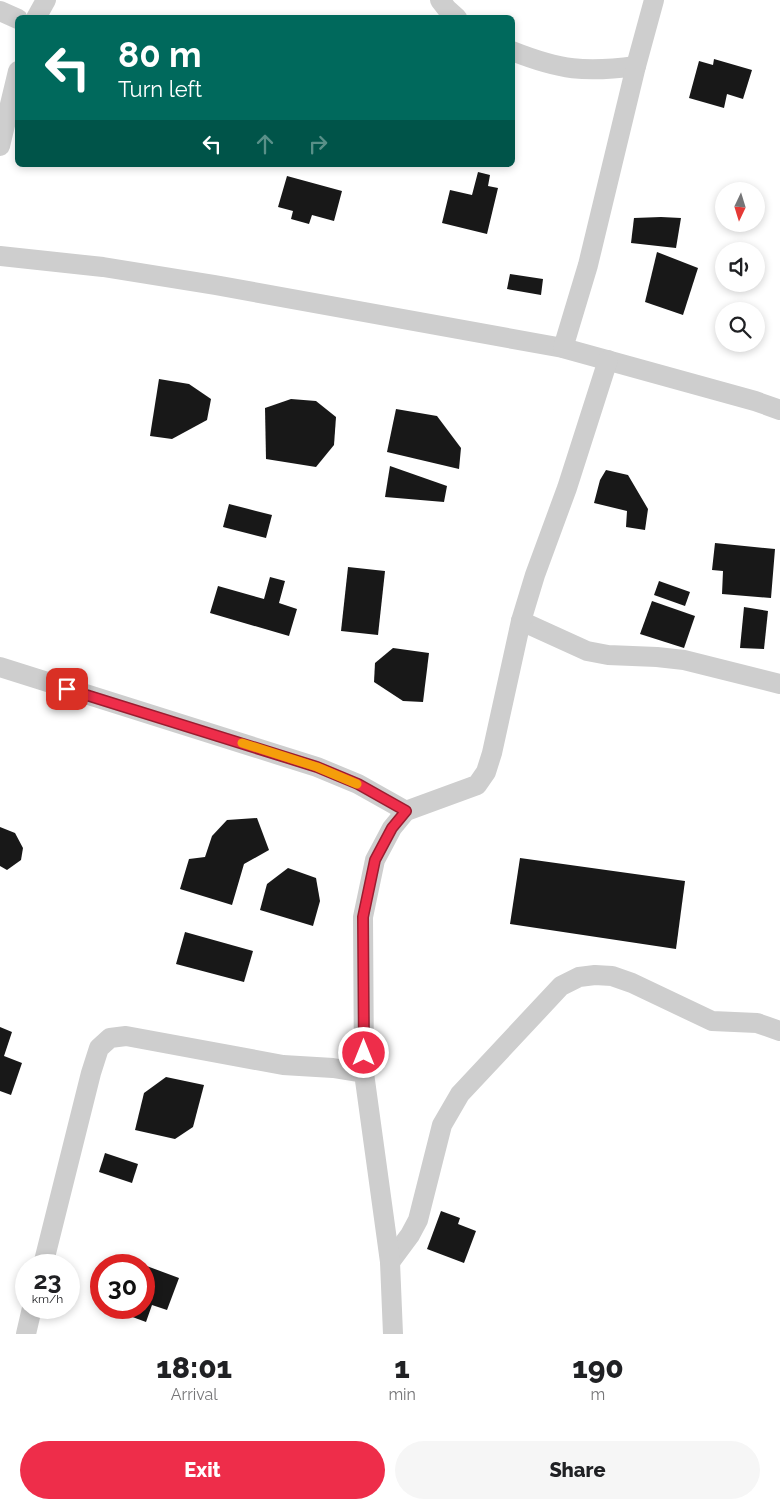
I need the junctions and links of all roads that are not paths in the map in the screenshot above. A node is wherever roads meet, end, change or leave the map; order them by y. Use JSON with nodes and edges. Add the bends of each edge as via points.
{"nodes":[{"id":1,"x":46,"y":0,"type":"edge"},
{"id":2,"x":440,"y":0,"type":"edge"},
{"id":3,"x":654,"y":0,"type":"edge"},
{"id":4,"x":0,"y":11,"type":"edge"},
{"id":5,"x":38,"y":15,"type":"edge"},
{"id":6,"x":454,"y":15,"type":"edge"},
{"id":7,"x":15,"y":18,"type":"edge"},
{"id":8,"x":515,"y":52,"type":"edge"},
{"id":9,"x":636,"y":66,"type":"junction"},
{"id":10,"x":15,"y":84,"type":"edge"},
{"id":11,"x":0,"y":146,"type":"edge"},
{"id":12,"x":0,"y":256,"type":"edge"},
{"id":13,"x":563,"y":348,"type":"junction"},
{"id":14,"x":608,"y":360,"type":"junction"},
{"id":15,"x":755,"y":401,"type":"junction"},
{"id":16,"x":780,"y":402,"type":"edge"},
{"id":17,"x":780,"y":410,"type":"edge"},
{"id":18,"x":521,"y":621,"type":"junction"},
{"id":19,"x":0,"y":667,"type":"edge"},
{"id":20,"x":780,"y":684,"type":"edge"},
{"id":21,"x":406,"y":811,"type":"junction"},
{"id":22,"x":780,"y":1031,"type":"edge"},
{"id":23,"x":364,"y":1073,"type":"junction"},
{"id":24,"x":46,"y":1254,"type":"edge"},
{"id":25,"x":390,"y":1262,"type":"junction"},
{"id":26,"x":29,"y":1319,"type":"edge"},
{"id":27,"x":26,"y":1334,"type":"edge"},
{"id":28,"x":393,"y":1334,"type":"edge"}],
"edges":[{"from":1,"to":5,"type":"street"},
{"from":2,"to":6,"type":"street"},
{"from":3,"to":9,"type":"street"},
{"from":4,"to":7,"type":"street"},
{"from":8,"to":9,"type":"street","via":[[573,70]]},
{"from":9,"to":13,"type":"street","via":[[588,265]]},
{"from":10,"to":11,"type":"street"},
{"from":12,"to":13,"type":"street","via":[[103,267],[215,285]]},
{"from":13,"to":14,"type":"street"},
{"from":14,"to":15,"type":"street"},
{"from":14,"to":18,"type":"street"},
{"from":15,"to":16,"type":"street"},
{"from":15,"to":17,"type":"street"},
{"from":18,"to":20,"type":"street","via":[[587,651],[684,660]]},
{"from":18,"to":21,"type":"street","via":[[486,772],[477,785]]},
{"from":19,"to":21,"type":"street","via":[[317,767],[358,784]]},
{"from":21,"to":23,"type":"street","via":[[392,828],[375,860],[363,917]]},
{"from":22,"to":25,"type":"street","via":[[757,1023],[712,1021],[612,976],[579,978],[561,986],[460,1094],[442,1125],[418,1220]]},
{"from":23,"to":24,"type":"street","via":[[283,1065],[126,1036],[110,1038],[100,1048],[91,1073]]},
{"from":23,"to":25,"type":"street"},
{"from":25,"to":28,"type":"street"},
{"from":26,"to":27,"type":"street"}]}
